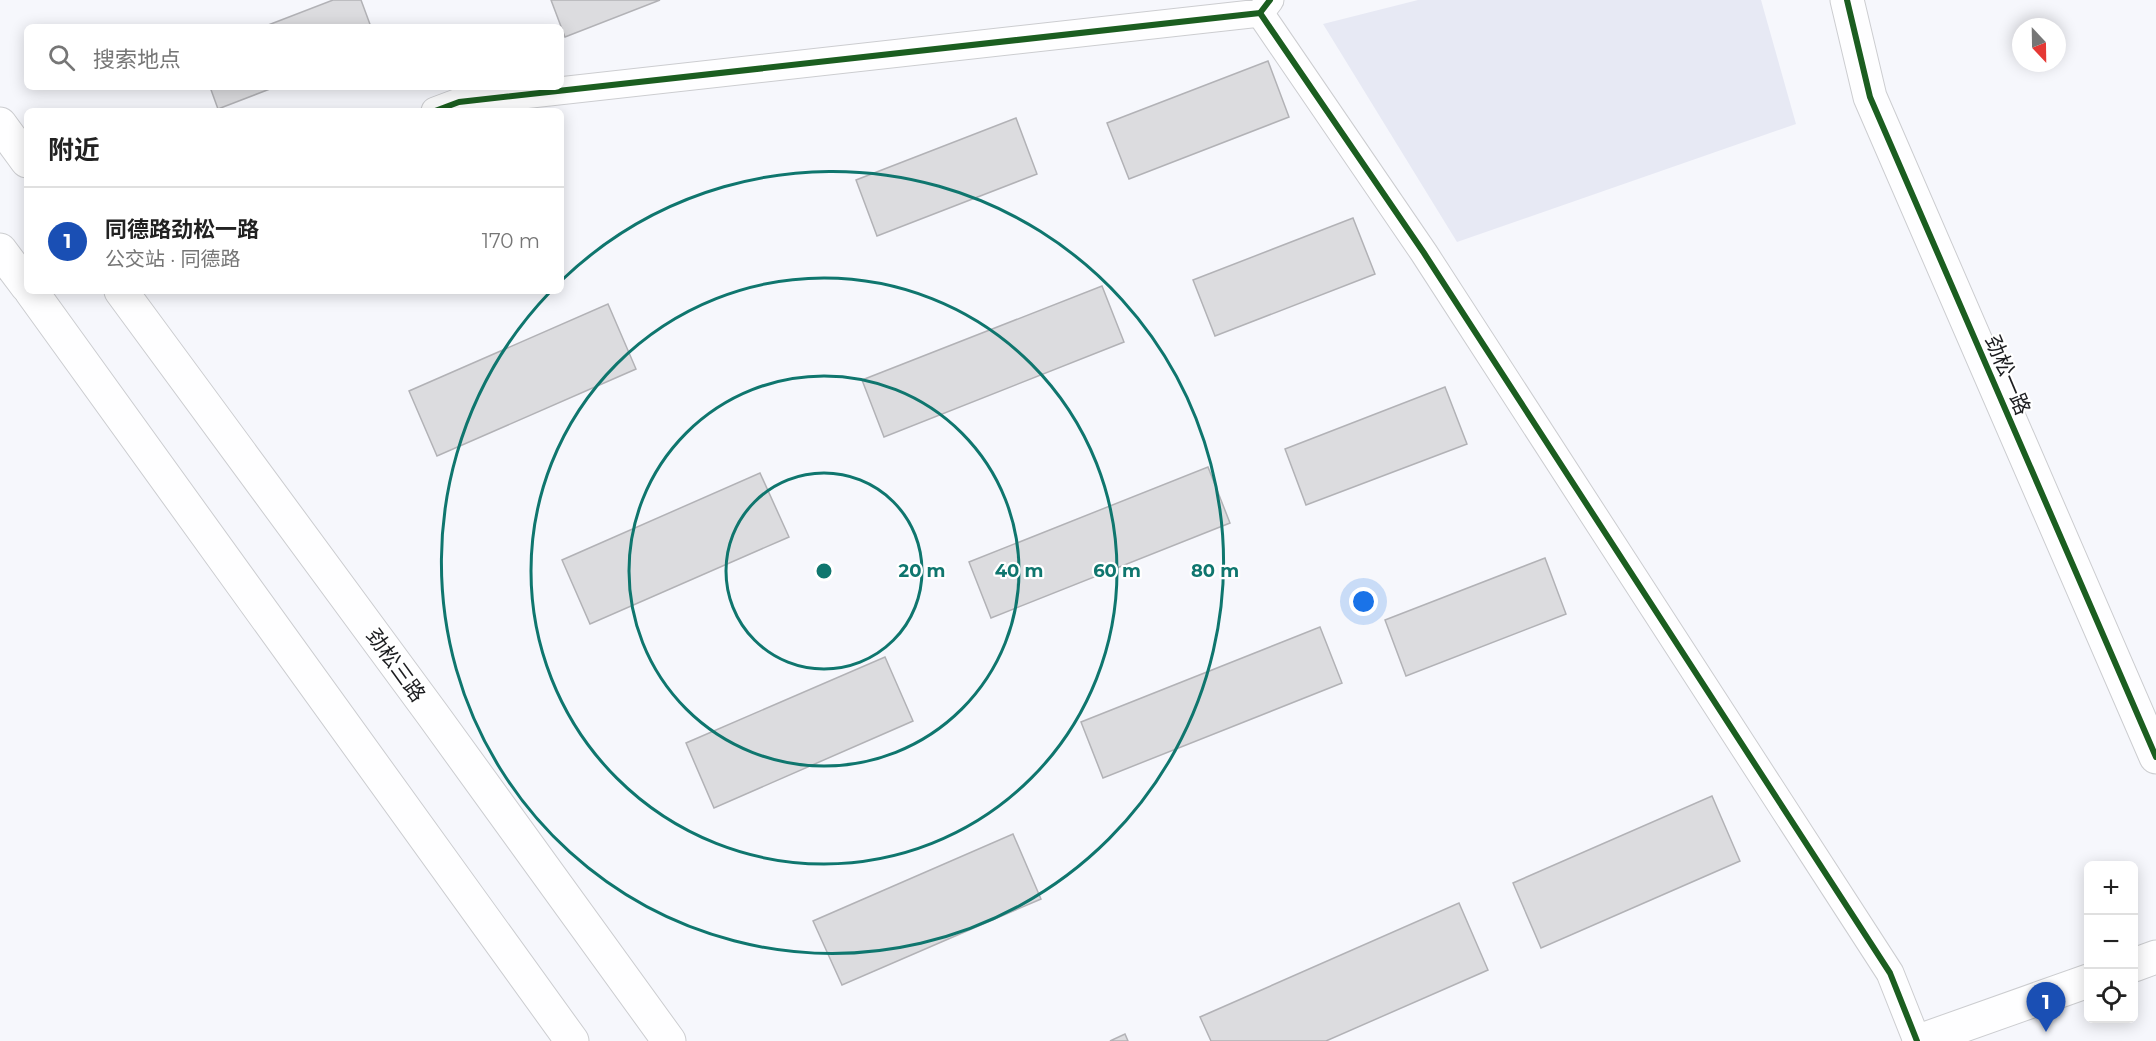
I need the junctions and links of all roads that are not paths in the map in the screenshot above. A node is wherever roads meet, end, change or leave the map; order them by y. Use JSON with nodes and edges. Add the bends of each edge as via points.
{"nodes":[{"id":1,"x":1847,"y":0,"type":"edge"},
{"id":2,"x":1265,"y":6,"type":"edge"},
{"id":3,"x":564,"y":89,"type":"edge"},
{"id":4,"x":560,"y":90,"type":"edge"},
{"id":5,"x":443,"y":108,"type":"edge"},
{"id":6,"x":0,"y":124,"type":"edge"},
{"id":7,"x":24,"y":157,"type":"edge"},
{"id":8,"x":36,"y":294,"type":"edge"},
{"id":9,"x":123,"y":294,"type":"edge"},
{"id":10,"x":2156,"y":757,"type":"edge"},
{"id":11,"x":2156,"y":957,"type":"edge"},
{"id":12,"x":2138,"y":963,"type":"edge"},
{"id":13,"x":2084,"y":982,"type":"edge"},
{"id":14,"x":572,"y":1041,"type":"edge"},
{"id":15,"x":669,"y":1041,"type":"edge"},
{"id":16,"x":1918,"y":1041,"type":"edge"}],
"edges":[{"from":1,"to":10,"type":"main road","name":"劲松一路","via":[[1870,98]]},
{"from":2,"to":3,"type":"street"},
{"from":2,"to":16,"type":"street","via":[[1890,973]]},
{"from":4,"to":5,"type":"street","via":[[459,102]]},
{"from":6,"to":7,"type":"main road"},
{"from":8,"to":14,"type":"main road"},
{"from":9,"to":15,"type":"main road","name":"劲松三路"},
{"from":11,"to":12,"type":"main road"},
{"from":13,"to":16,"type":"main road"}]}
